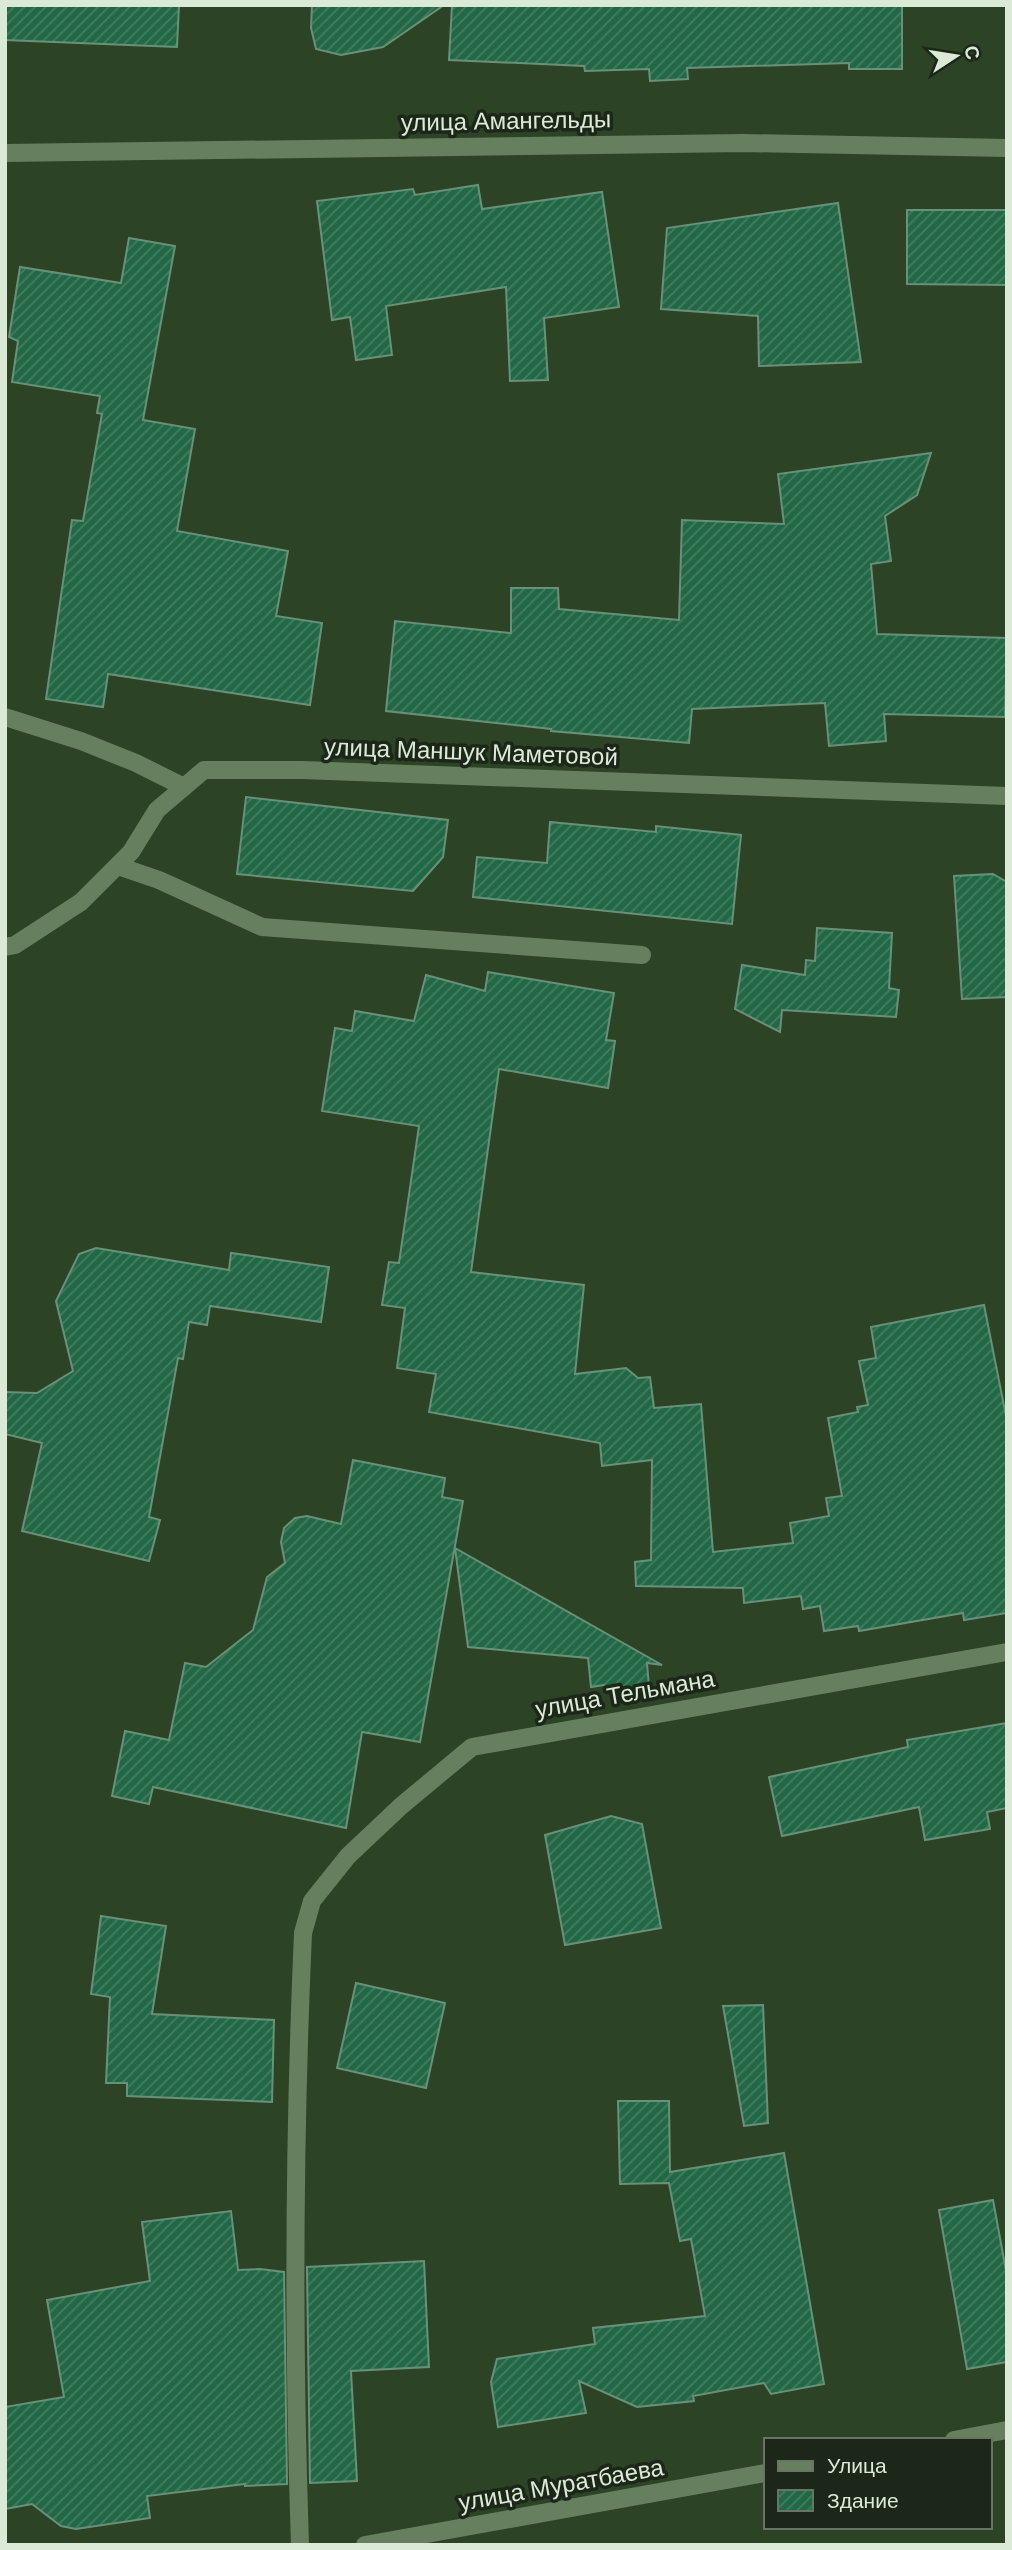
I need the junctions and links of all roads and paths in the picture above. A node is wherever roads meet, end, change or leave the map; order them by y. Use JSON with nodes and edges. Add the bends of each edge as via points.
{"nodes":[{"id":1,"x":1007,"y":148,"type":"edge"},
{"id":2,"x":5,"y":153,"type":"edge"},
{"id":3,"x":5,"y":717,"type":"edge"},
{"id":4,"x":184,"y":786,"type":"junction"},
{"id":5,"x":1007,"y":796,"type":"edge"},
{"id":6,"x":118,"y":866,"type":"junction"},
{"id":7,"x":5,"y":947,"type":"edge"},
{"id":8,"x":642,"y":955,"type":"dead end"},
{"id":9,"x":1007,"y":1652,"type":"edge"},
{"id":10,"x":1007,"y":2430,"type":"edge"},
{"id":11,"x":965,"y":2438,"type":"edge"},
{"id":12,"x":764,"y":2473,"type":"edge"},
{"id":13,"x":300,"y":2545,"type":"edge"},
{"id":14,"x":365,"y":2545,"type":"edge"}],
"edges":[{"from":1,"to":2,"type":"street","name":"улица Амангельды","via":[[743,143]]},
{"from":3,"to":4,"type":"street","via":[[81,741]]},
{"from":4,"to":5,"type":"street","name":"улица Маншук Маметовой","via":[[204,770],[274,770]]},
{"from":4,"to":6,"type":"street","name":"улица Маншук Маметовой","via":[[157,810]]},
{"from":6,"to":7,"type":"street","name":"улица Маншук Маметовой","via":[[81,902]]},
{"from":6,"to":8,"type":"street","via":[[262,927]]},
{"from":9,"to":13,"type":"street","name":"улица Тельмана","via":[[472,1747],[348,1856],[312,1902],[303,1933],[295,2200]]},
{"from":10,"to":11,"type":"street"},
{"from":12,"to":14,"type":"street","name":"улица Муратбаева"}]}
